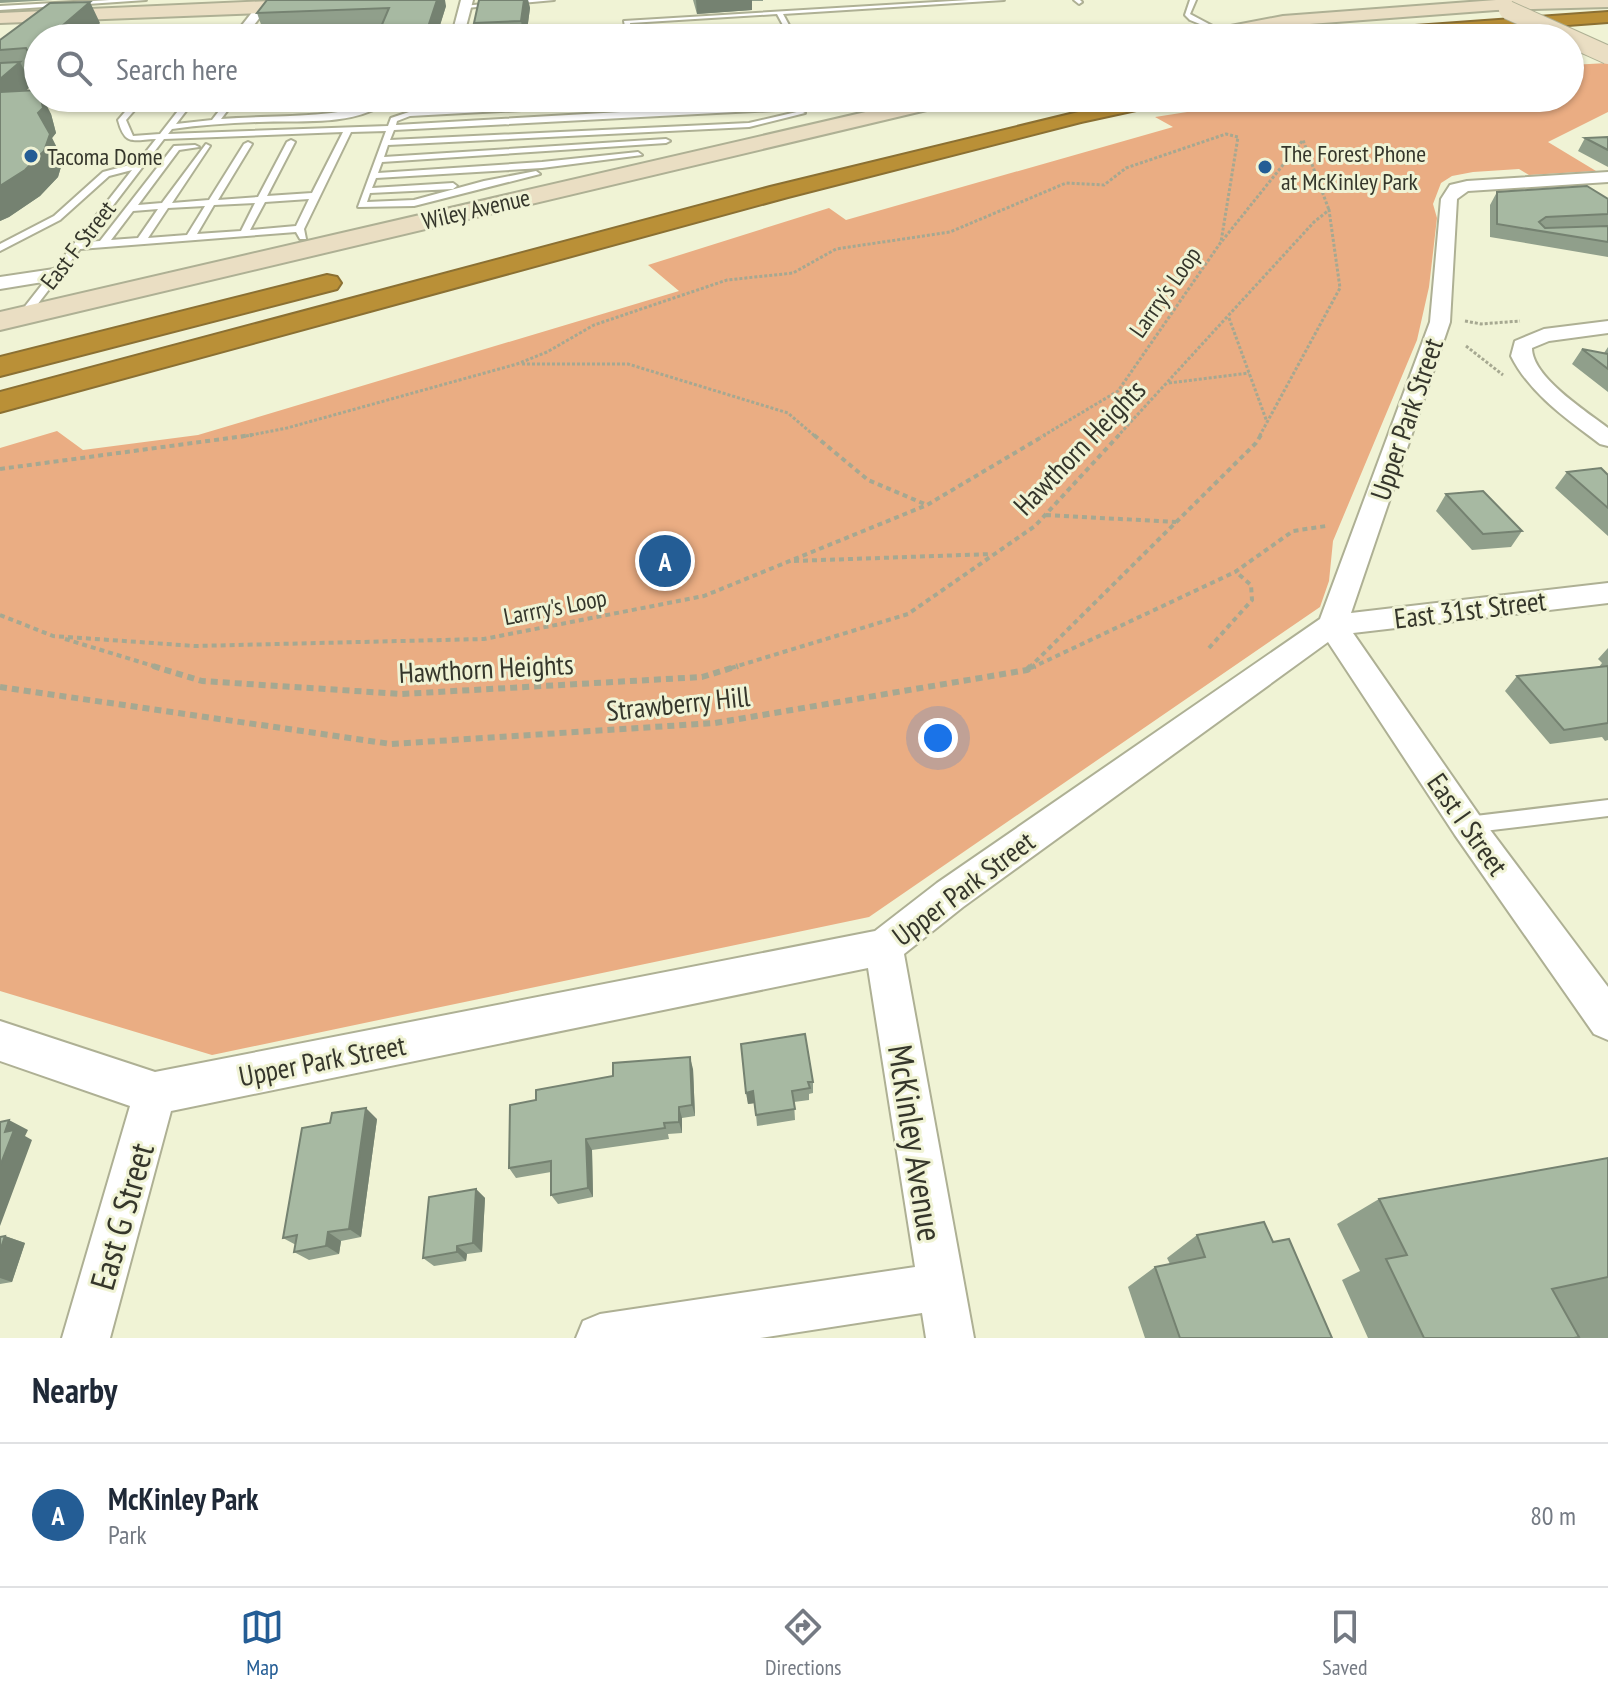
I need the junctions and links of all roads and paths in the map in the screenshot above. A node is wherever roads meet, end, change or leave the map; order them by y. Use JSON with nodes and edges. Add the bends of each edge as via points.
{"nodes":[{"id":1,"x":143,"y":0,"type":"edge"},
{"id":2,"x":338,"y":0,"type":"edge"},
{"id":3,"x":551,"y":0,"type":"edge"},
{"id":4,"x":953,"y":0,"type":"edge"},
{"id":5,"x":1001,"y":0,"type":"edge"},
{"id":6,"x":1193,"y":0,"type":"edge"},
{"id":7,"x":1608,"y":2,"type":"edge"},
{"id":8,"x":466,"y":3,"type":"edge"},
{"id":9,"x":1496,"y":5,"type":"edge"},
{"id":10,"x":0,"y":8,"type":"edge"},
{"id":11,"x":261,"y":8,"type":"junction"},
{"id":12,"x":46,"y":11,"type":"junction"},
{"id":13,"x":780,"y":14,"type":"junction"},
{"id":14,"x":1608,"y":17,"type":"edge"},
{"id":15,"x":0,"y":18,"type":"edge"},
{"id":16,"x":30,"y":24,"type":"edge"},
{"id":17,"x":248,"y":24,"type":"edge"},
{"id":18,"x":461,"y":24,"type":"edge"},
{"id":19,"x":627,"y":24,"type":"edge"},
{"id":20,"x":785,"y":24,"type":"edge"},
{"id":21,"x":1203,"y":24,"type":"edge"},
{"id":22,"x":1266,"y":24,"type":"edge"},
{"id":23,"x":1512,"y":24,"type":"edge"},
{"id":24,"x":1539,"y":24,"type":"edge"},
{"id":25,"x":24,"y":29,"type":"edge"},
{"id":26,"x":1608,"y":29,"type":"edge"},
{"id":27,"x":1584,"y":30,"type":"edge"},
{"id":28,"x":17,"y":35,"type":"edge"},
{"id":29,"x":1584,"y":44,"type":"edge"},
{"id":30,"x":1608,"y":47,"type":"edge"},
{"id":31,"x":1584,"y":48,"type":"edge"},
{"id":32,"x":1608,"y":55,"type":"edge"},
{"id":33,"x":24,"y":79,"type":"edge"},
{"id":34,"x":0,"y":80,"type":"edge"},
{"id":35,"x":128,"y":112,"type":"edge"},
{"id":36,"x":181,"y":112,"type":"edge"},
{"id":37,"x":222,"y":112,"type":"edge"},
{"id":38,"x":363,"y":112,"type":"edge"},
{"id":39,"x":422,"y":112,"type":"edge"},
{"id":40,"x":663,"y":112,"type":"joint"},
{"id":41,"x":804,"y":112,"type":"edge"},
{"id":42,"x":891,"y":112,"type":"edge"},
{"id":43,"x":1099,"y":112,"type":"edge"},
{"id":44,"x":215,"y":121,"type":"junction"},
{"id":45,"x":169,"y":127,"type":"junction"},
{"id":46,"x":390,"y":128,"type":"junction"},
{"id":47,"x":666,"y":128,"type":"junction"},
{"id":48,"x":346,"y":134,"type":"junction"},
{"id":49,"x":160,"y":138,"type":"junction"},
{"id":50,"x":666,"y":141,"type":"junction"},
{"id":51,"x":291,"y":142,"type":"junction"},
{"id":52,"x":384,"y":143,"type":"junction"},
{"id":53,"x":248,"y":144,"type":"junction"},
{"id":54,"x":206,"y":146,"type":"junction"},
{"id":55,"x":638,"y":155,"type":"dead end"},
{"id":56,"x":686,"y":159,"type":"junction"},
{"id":57,"x":378,"y":160,"type":"junction"},
{"id":58,"x":139,"y":165,"type":"junction"},
{"id":59,"x":542,"y":165,"type":"junction"},
{"id":60,"x":372,"y":176,"type":"junction"},
{"id":61,"x":1608,"y":177,"type":"edge"},
{"id":62,"x":1589,"y":178,"type":"junction"},
{"id":63,"x":491,"y":184,"type":"junction"},
{"id":64,"x":1608,"y":189,"type":"edge"},
{"id":65,"x":366,"y":191,"type":"junction"},
{"id":66,"x":779,"y":192,"type":"junction"},
{"id":67,"x":315,"y":196,"type":"junction"},
{"id":68,"x":260,"y":199,"type":"junction"},
{"id":69,"x":213,"y":202,"type":"junction"},
{"id":70,"x":164,"y":206,"type":"junction"},
{"id":71,"x":131,"y":208,"type":"junction"},
{"id":72,"x":91,"y":210,"type":"dead end"},
{"id":73,"x":105,"y":210,"type":"junction"},
{"id":74,"x":1329,"y":210,"type":"junction"},
{"id":75,"x":66,"y":211,"type":"junction"},
{"id":76,"x":78,"y":211,"type":"dead end"},
{"id":77,"x":243,"y":235,"type":"junction"},
{"id":78,"x":306,"y":238,"type":"junction"},
{"id":79,"x":189,"y":239,"type":"junction"},
{"id":80,"x":140,"y":242,"type":"junction"},
{"id":81,"x":1221,"y":242,"type":"junction"},
{"id":82,"x":103,"y":244,"type":"junction"},
{"id":83,"x":76,"y":246,"type":"junction"},
{"id":84,"x":0,"y":248,"type":"edge"},
{"id":85,"x":54,"y":275,"type":"junction"},
{"id":86,"x":353,"y":276,"type":"dead end"},
{"id":87,"x":0,"y":283,"type":"edge"},
{"id":88,"x":11,"y":318,"type":"edge"},
{"id":89,"x":1229,"y":318,"type":"junction"},
{"id":90,"x":1532,"y":320,"type":"dead end"},
{"id":91,"x":1465,"y":321,"type":"dead end"},
{"id":92,"x":1608,"y":327,"type":"edge"},
{"id":93,"x":107,"y":340,"type":"junction"},
{"id":94,"x":1466,"y":346,"type":"dead end"},
{"id":95,"x":0,"y":349,"type":"edge"},
{"id":96,"x":517,"y":364,"type":"junction"},
{"id":97,"x":0,"y":367,"type":"edge"},
{"id":98,"x":1249,"y":373,"type":"junction"},
{"id":99,"x":1511,"y":381,"type":"dead end"},
{"id":100,"x":1168,"y":383,"type":"junction"},
{"id":101,"x":0,"y":402,"type":"edge"},
{"id":102,"x":0,"y":415,"type":"edge"},
{"id":103,"x":1267,"y":422,"type":"junction"},
{"id":104,"x":1608,"y":439,"type":"edge"},
{"id":105,"x":0,"y":469,"type":"edge"},
{"id":106,"x":927,"y":505,"type":"junction"},
{"id":107,"x":1045,"y":515,"type":"junction"},
{"id":108,"x":1177,"y":522,"type":"junction"},
{"id":109,"x":1326,"y":526,"type":"dead end"},
{"id":110,"x":994,"y":554,"type":"junction"},
{"id":111,"x":789,"y":562,"type":"junction"},
{"id":112,"x":1235,"y":572,"type":"junction"},
{"id":113,"x":1608,"y":593,"type":"edge"},
{"id":114,"x":0,"y":615,"type":"edge"},
{"id":115,"x":1332,"y":625,"type":"junction"},
{"id":116,"x":53,"y":636,"type":"junction"},
{"id":117,"x":1209,"y":648,"type":"dead end"},
{"id":118,"x":1027,"y":670,"type":"junction"},
{"id":119,"x":0,"y":687,"type":"edge"},
{"id":120,"x":1608,"y":808,"type":"edge"},
{"id":121,"x":1467,"y":825,"type":"junction"},
{"id":122,"x":884,"y":947,"type":"junction"},
{"id":123,"x":1608,"y":1020,"type":"edge"},
{"id":124,"x":0,"y":1041,"type":"edge"},
{"id":125,"x":155,"y":1093,"type":"junction"},
{"id":126,"x":940,"y":1287,"type":"junction"},
{"id":127,"x":86,"y":1338,"type":"edge"},
{"id":128,"x":600,"y":1338,"type":"edge"},
{"id":129,"x":950,"y":1338,"type":"edge"}],
"edges":[{"from":1,"to":12,"type":"lane"},
{"from":2,"to":11,"type":"street"},
{"from":3,"to":8,"type":"lane"},
{"from":4,"to":5,"type":"lane"},
{"from":4,"to":13,"type":"lane"},
{"from":6,"to":21,"type":"lane","via":[[1187,14]]},
{"from":7,"to":9,"type":"street"},
{"from":8,"to":18,"type":"street"},
{"from":9,"to":22,"type":"street"},
{"from":9,"to":24,"type":"street","bridge":true},
{"from":10,"to":12,"type":"lane"},
{"from":11,"to":12,"type":"street"},
{"from":11,"to":17,"type":"street"},
{"from":12,"to":15,"type":"street"},
{"from":12,"to":16,"type":"street"},
{"from":13,"to":19,"type":"lane"},
{"from":13,"to":20,"type":"lane"},
{"from":14,"to":23,"type":"highway"},
{"from":25,"to":28,"type":"street"},
{"from":26,"to":27,"type":"highway"},
{"from":29,"to":32,"type":"street","bridge":true},
{"from":30,"to":31,"type":"highway"},
{"from":33,"to":34,"type":"street"},
{"from":35,"to":49,"type":"lane","via":[[122,127],[131,138]]},
{"from":36,"to":45,"type":"lane","name":"East F Street"},
{"from":37,"to":44,"type":"lane"},
{"from":38,"to":44,"type":"lane"},
{"from":39,"to":46,"type":"lane","via":[[394,120]]},
{"from":40,"to":46,"type":"lane"},
{"from":40,"to":47,"type":"lane"},
{"from":41,"to":47,"type":"lane","via":[[749,125]]},
{"from":42,"to":56,"type":"street","name":"Wiley Avenue"},
{"from":43,"to":66,"type":"highway"},
{"from":44,"to":45,"type":"lane"},
{"from":45,"to":49,"type":"lane","name":"East F Street"},
{"from":46,"to":48,"type":"lane"},
{"from":46,"to":52,"type":"lane"},
{"from":47,"to":50,"type":"lane"},
{"from":47,"to":52,"type":"lane"},
{"from":48,"to":49,"type":"lane"},
{"from":48,"to":51,"type":"lane"},
{"from":48,"to":67,"type":"lane"},
{"from":49,"to":58,"type":"lane","name":"East F Street"},
{"from":50,"to":56,"type":"lane","via":[[665,149]]},
{"from":50,"to":57,"type":"lane"},
{"from":51,"to":53,"type":"lane"},
{"from":51,"to":68,"type":"lane"},
{"from":52,"to":57,"type":"lane"},
{"from":53,"to":54,"type":"lane"},
{"from":53,"to":69,"type":"lane"},
{"from":54,"to":70,"type":"lane"},
{"from":54,"to":71,"type":"lane","via":[[177,148]]},
{"from":55,"to":59,"type":"lane"},
{"from":56,"to":78,"type":"street","name":"Wiley Avenue"},
{"from":57,"to":60,"type":"lane"},
{"from":58,"to":73,"type":"lane","name":"East F Street"},
{"from":58,"to":75,"type":"lane","via":[[106,174]]},
{"from":59,"to":60,"type":"lane"},
{"from":59,"to":63,"type":"lane","via":[[539,173]]},
{"from":60,"to":65,"type":"lane"},
{"from":61,"to":62,"type":"street"},
{"from":62,"to":64,"type":"street"},
{"from":62,"to":115,"type":"street","name":"Upper Park Street","via":[[1484,184],[1456,189],[1449,199],[1440,322]]},
{"from":63,"to":65,"type":"lane"},
{"from":63,"to":65,"type":"lane","via":[[383,206],[361,205]]},
{"from":66,"to":101,"type":"highway"},
{"from":66,"to":102,"type":"highway"},
{"from":67,"to":68,"type":"lane"},
{"from":67,"to":78,"type":"lane"},
{"from":68,"to":69,"type":"lane"},
{"from":68,"to":77,"type":"lane"},
{"from":69,"to":70,"type":"lane"},
{"from":69,"to":79,"type":"lane"},
{"from":70,"to":71,"type":"lane"},
{"from":70,"to":80,"type":"lane"},
{"from":71,"to":82,"type":"lane"},
{"from":72,"to":73,"type":"lane"},
{"from":73,"to":83,"type":"lane","name":"East F Street"},
{"from":74,"to":81,"type":"path","via":[[1303,140]]},
{"from":74,"to":89,"type":"path","name":"Hawthorn Heights"},
{"from":74,"to":103,"type":"path","via":[[1340,288]]},
{"from":75,"to":76,"type":"lane"},
{"from":75,"to":84,"type":"lane"},
{"from":77,"to":78,"type":"lane"},
{"from":77,"to":79,"type":"lane"},
{"from":78,"to":88,"type":"street","name":"Wiley Avenue"},
{"from":79,"to":80,"type":"lane"},
{"from":80,"to":82,"type":"lane"},
{"from":81,"to":96,"type":"path","name":"Larrry's Loop","via":[[1238,137],[1226,134],[1126,168],[1104,185],[1077,181],[1052,188],[961,228],[836,249],[793,273],[727,280],[594,325]]},
{"from":81,"to":106,"type":"path","name":"Larrry's Loop","via":[[1118,391]]},
{"from":82,"to":83,"type":"lane"},
{"from":83,"to":85,"type":"lane","name":"East F Street"},
{"from":85,"to":87,"type":"street"},
{"from":85,"to":88,"type":"lane","name":"East F Street"},
{"from":86,"to":93,"type":"highway"},
{"from":89,"to":98,"type":"path"},
{"from":89,"to":100,"type":"path","name":"Hawthorn Heights"},
{"from":90,"to":91,"type":"path"},
{"from":92,"to":104,"type":"street","via":[[1544,335],[1522,345],[1519,352],[1533,377]]},
{"from":93,"to":95,"type":"highway"},
{"from":93,"to":97,"type":"highway"},
{"from":94,"to":99,"type":"path"},
{"from":96,"to":105,"type":"path","name":"Larrry's Loop","via":[[287,428]]},
{"from":96,"to":106,"type":"path","via":[[628,364],[788,413],[868,480]]},
{"from":98,"to":100,"type":"path"},
{"from":98,"to":103,"type":"path"},
{"from":100,"to":107,"type":"path","name":"Hawthorn Heights"},
{"from":103,"to":108,"type":"path","via":[[1256,443]]},
{"from":106,"to":111,"type":"path","name":"Larrry's Loop"},
{"from":107,"to":108,"type":"path"},
{"from":107,"to":110,"type":"path","name":"Hawthorn Heights"},
{"from":108,"to":118,"type":"path"},
{"from":109,"to":112,"type":"path","name":"Strawberry Hill","via":[[1293,531]]},
{"from":110,"to":111,"type":"path"},
{"from":110,"to":116,"type":"path","name":"Hawthorn Heights","via":[[908,614],[702,677],[402,694],[202,681]]},
{"from":111,"to":116,"type":"path","name":"Larrry's Loop","via":[[704,596],[484,639],[195,646]]},
{"from":112,"to":117,"type":"path","via":[[1251,585],[1252,600]]},
{"from":112,"to":118,"type":"path","name":"Strawberry Hill"},
{"from":113,"to":115,"type":"street","name":"East 31st Street"},
{"from":114,"to":116,"type":"path","name":"Larrry's Loop"},
{"from":115,"to":121,"type":"street","name":"East I Street"},
{"from":115,"to":122,"type":"street","name":"Upper Park Street"},
{"from":118,"to":119,"type":"path","name":"Strawberry Hill","via":[[715,723],[391,744]]},
{"from":120,"to":121,"type":"lane"},
{"from":121,"to":123,"type":"street","name":"East I Street"},
{"from":122,"to":125,"type":"street","name":"Upper Park Street"},
{"from":122,"to":126,"type":"street","name":"McKinley Avenue"},
{"from":124,"to":125,"type":"street","name":"Upper Park Street"},
{"from":125,"to":127,"type":"street","name":"East G Street"},
{"from":126,"to":128,"type":"street"},
{"from":126,"to":129,"type":"street","name":"McKinley Avenue"}]}
